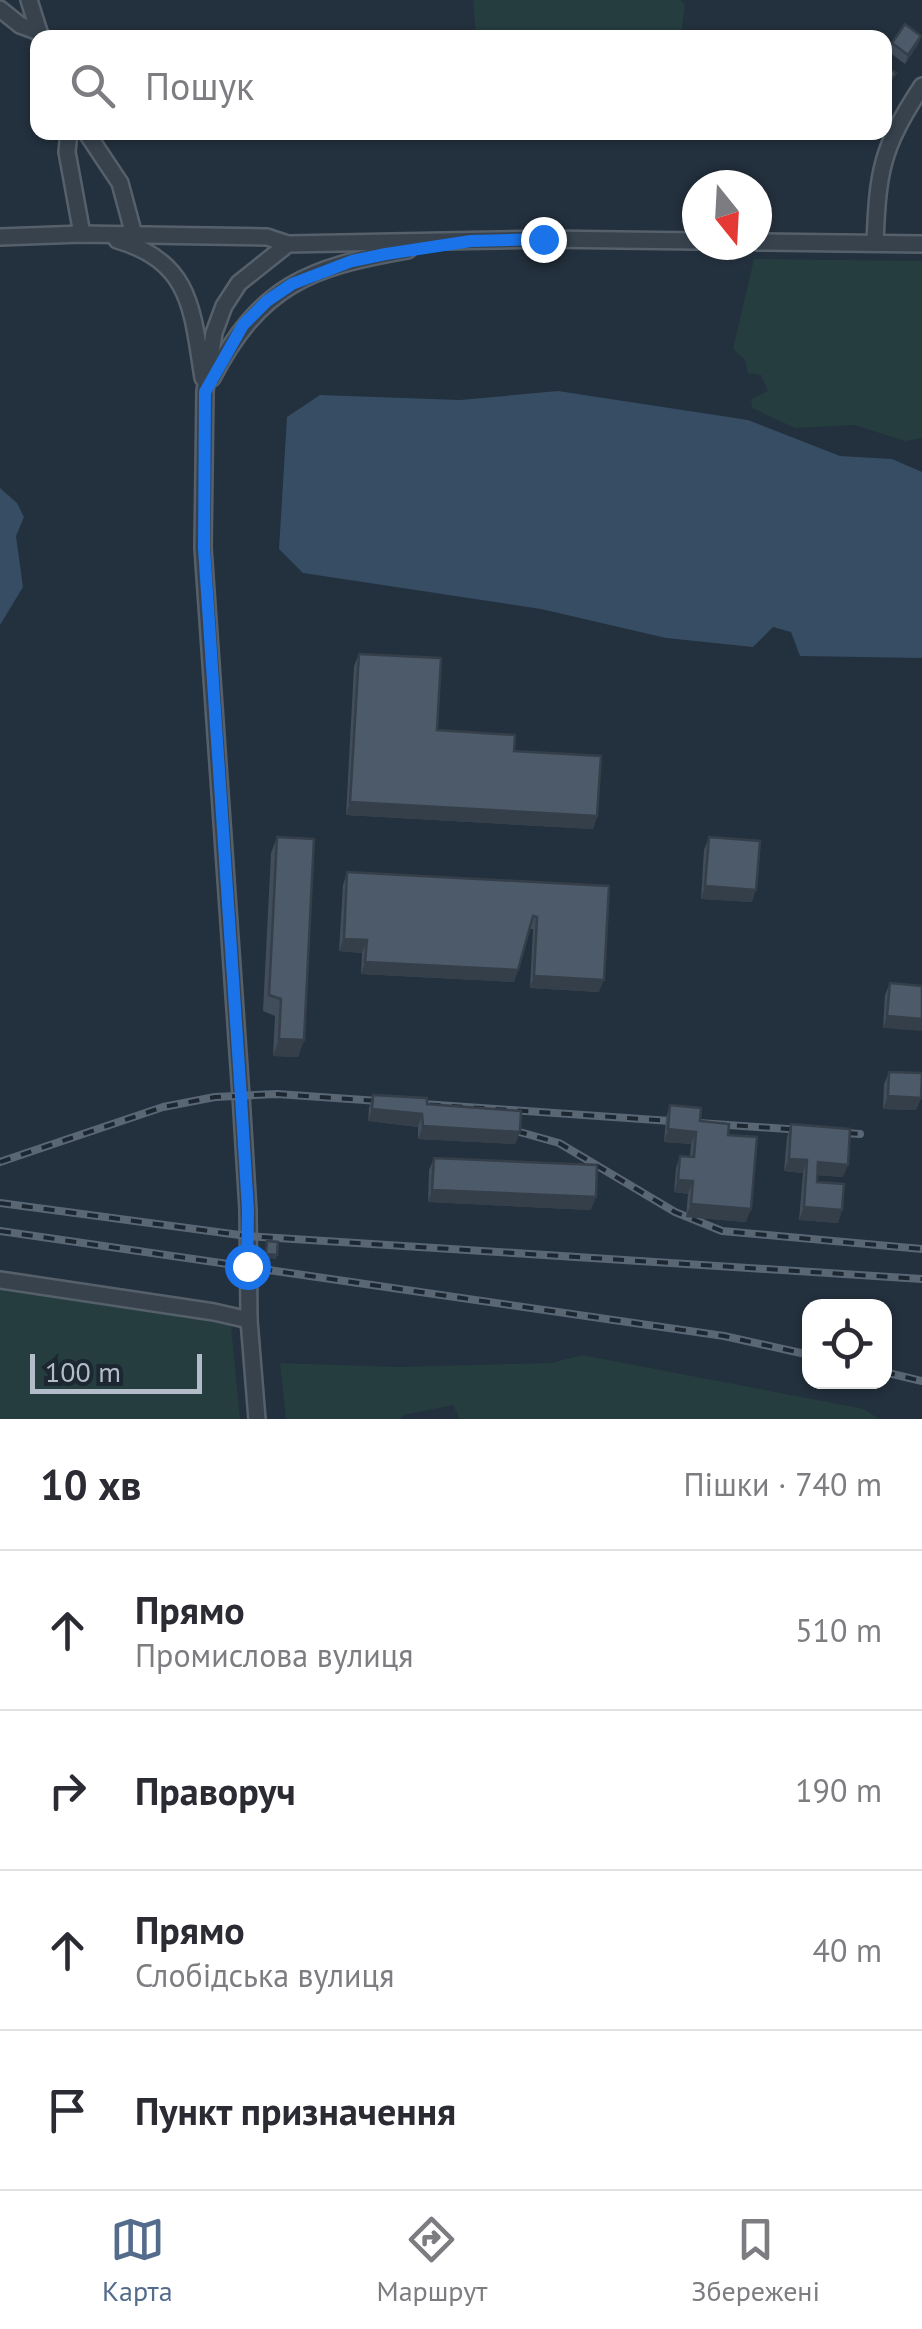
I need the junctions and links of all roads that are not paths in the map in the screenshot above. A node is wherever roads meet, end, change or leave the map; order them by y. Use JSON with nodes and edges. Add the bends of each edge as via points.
{"nodes":[{"id":1,"x":29,"y":0,"type":"edge"},
{"id":2,"x":0,"y":9,"type":"edge"},
{"id":3,"x":30,"y":30,"type":"edge"},
{"id":4,"x":38,"y":30,"type":"edge"},
{"id":5,"x":922,"y":86,"type":"edge"},
{"id":6,"x":68,"y":140,"type":"edge"},
{"id":7,"x":91,"y":140,"type":"edge"},
{"id":8,"x":82,"y":234,"type":"junction"},
{"id":9,"x":134,"y":235,"type":"junction"},
{"id":10,"x":105,"y":236,"type":"junction"},
{"id":11,"x":0,"y":237,"type":"edge"},
{"id":12,"x":471,"y":241,"type":"junction"},
{"id":13,"x":682,"y":241,"type":"edge"},
{"id":14,"x":772,"y":242,"type":"edge"},
{"id":15,"x":875,"y":243,"type":"junction"},
{"id":16,"x":288,"y":244,"type":"junction"},
{"id":17,"x":922,"y":244,"type":"edge"},
{"id":18,"x":205,"y":392,"type":"junction"},
{"id":19,"x":0,"y":1280,"type":"edge"},
{"id":20,"x":249,"y":1320,"type":"junction"},
{"id":21,"x":257,"y":1419,"type":"edge"}],
"edges":[{"from":1,"to":4,"type":"street"},
{"from":2,"to":3,"type":"street"},
{"from":5,"to":15,"type":"street","via":[[898,123],[878,180]]},
{"from":6,"to":8,"type":"street"},
{"from":7,"to":9,"type":"street","via":[[120,184]]},
{"from":8,"to":10,"type":"street"},
{"from":8,"to":11,"type":"street"},
{"from":9,"to":10,"type":"street"},
{"from":9,"to":16,"type":"street","via":[[267,237]]},
{"from":10,"to":18,"type":"street","via":[[156,254],[178,280],[194,325]]},
{"from":12,"to":13,"type":"street"},
{"from":12,"to":16,"type":"street"},
{"from":12,"to":18,"type":"street","via":[[352,261],[292,284],[243,325]]},
{"from":14,"to":15,"type":"street"},
{"from":15,"to":17,"type":"street"},
{"from":16,"to":18,"type":"street","via":[[239,282],[224,306]]},
{"from":18,"to":20,"type":"street","via":[[204,548],[248,1210]]},
{"from":19,"to":20,"type":"street"},
{"from":20,"to":21,"type":"street"}]}
